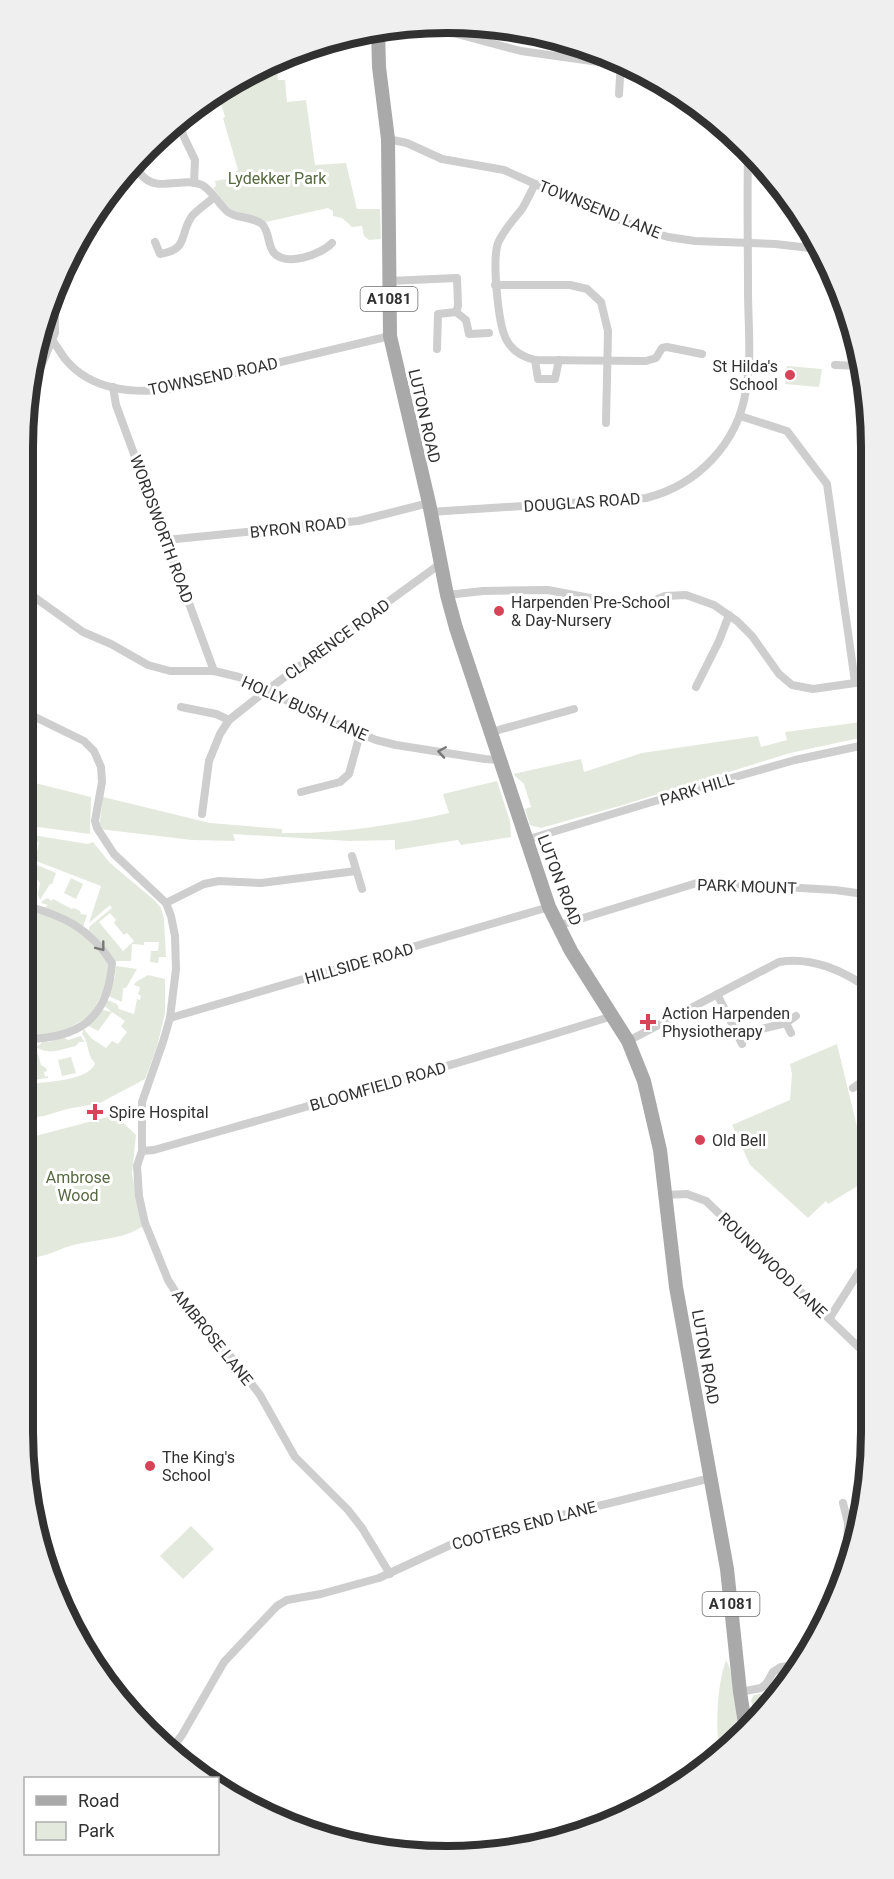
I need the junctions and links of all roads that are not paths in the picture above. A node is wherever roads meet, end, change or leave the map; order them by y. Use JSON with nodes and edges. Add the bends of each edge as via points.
{"nodes":[{"id":1,"x":454,"y":33,"type":"edge"},
{"id":2,"x":378,"y":39,"type":"edge"},
{"id":3,"x":591,"y":59,"type":"edge"},
{"id":4,"x":620,"y":72,"type":"edge"},
{"id":5,"x":619,"y":94,"type":"dead end"},
{"id":6,"x":182,"y":130,"type":"edge"},
{"id":7,"x":388,"y":139,"type":"junction"},
{"id":8,"x":748,"y":163,"type":"edge"},
{"id":9,"x":139,"y":171,"type":"edge"},
{"id":10,"x":194,"y":183,"type":"junction"},
{"id":11,"x":535,"y":184,"type":"junction"},
{"id":12,"x":214,"y":197,"type":"junction"},
{"id":13,"x":155,"y":242,"type":"dead end"},
{"id":14,"x":333,"y":243,"type":"dead end"},
{"id":15,"x":748,"y":243,"type":"junction"},
{"id":16,"x":810,"y":248,"type":"edge"},
{"id":17,"x":389,"y":281,"type":"junction"},
{"id":18,"x":495,"y":285,"type":"junction"},
{"id":19,"x":456,"y":312,"type":"junction"},
{"id":20,"x":55,"y":314,"type":"edge"},
{"id":21,"x":489,"y":333,"type":"dead end"},
{"id":22,"x":390,"y":336,"type":"junction"},
{"id":23,"x":52,"y":340,"type":"junction"},
{"id":24,"x":437,"y":349,"type":"dead end"},
{"id":25,"x":702,"y":354,"type":"dead end"},
{"id":26,"x":535,"y":360,"type":"junction"},
{"id":27,"x":558,"y":360,"type":"junction"},
{"id":28,"x":608,"y":360,"type":"junction"},
{"id":29,"x":835,"y":365,"type":"dead end"},
{"id":30,"x":853,"y":366,"type":"edge"},
{"id":31,"x":41,"y":367,"type":"edge"},
{"id":32,"x":112,"y":387,"type":"junction"},
{"id":33,"x":740,"y":416,"type":"junction"},
{"id":34,"x":606,"y":423,"type":"dead end"},
{"id":35,"x":430,"y":508,"type":"junction"},
{"id":36,"x":166,"y":540,"type":"junction"},
{"id":37,"x":440,"y":564,"type":"junction"},
{"id":38,"x":447,"y":595,"type":"junction"},
{"id":39,"x":33,"y":597,"type":"edge"},
{"id":40,"x":729,"y":615,"type":"junction"},
{"id":41,"x":214,"y":671,"type":"junction"},
{"id":42,"x":855,"y":682,"type":"junction"},
{"id":43,"x":861,"y":682,"type":"edge"},
{"id":44,"x":696,"y":687,"type":"dead end"},
{"id":45,"x":267,"y":690,"type":"junction"},
{"id":46,"x":181,"y":706,"type":"dead end"},
{"id":47,"x":574,"y":709,"type":"dead end"},
{"id":48,"x":33,"y":715,"type":"edge"},
{"id":49,"x":229,"y":720,"type":"junction"},
{"id":50,"x":491,"y":732,"type":"junction"},
{"id":51,"x":360,"y":734,"type":"junction"},
{"id":52,"x":861,"y":746,"type":"edge"},
{"id":53,"x":500,"y":760,"type":"junction"},
{"id":54,"x":301,"y":792,"type":"dead end"},
{"id":55,"x":202,"y":814,"type":"dead end"},
{"id":56,"x":526,"y":840,"type":"junction"},
{"id":57,"x":352,"y":856,"type":"dead end"},
{"id":58,"x":356,"y":871,"type":"junction"},
{"id":59,"x":362,"y":890,"type":"dead end"},
{"id":60,"x":861,"y":895,"type":"edge"},
{"id":61,"x":166,"y":903,"type":"junction"},
{"id":62,"x":549,"y":907,"type":"junction"},
{"id":63,"x":33,"y":909,"type":"edge"},
{"id":64,"x":557,"y":926,"type":"junction"},
{"id":65,"x":861,"y":984,"type":"edge"},
{"id":66,"x":717,"y":994,"type":"junction"},
{"id":67,"x":613,"y":1014,"type":"junction"},
{"id":68,"x":796,"y":1016,"type":"dead end"},
{"id":69,"x":170,"y":1018,"type":"junction"},
{"id":70,"x":786,"y":1023,"type":"junction"},
{"id":71,"x":791,"y":1033,"type":"dead end"},
{"id":72,"x":738,"y":1035,"type":"junction"},
{"id":73,"x":33,"y":1039,"type":"edge"},
{"id":74,"x":628,"y":1041,"type":"junction"},
{"id":75,"x":742,"y":1044,"type":"dead end"},
{"id":76,"x":861,"y":1082,"type":"edge"},
{"id":77,"x":853,"y":1088,"type":"dead end"},
{"id":78,"x":142,"y":1151,"type":"junction"},
{"id":79,"x":664,"y":1195,"type":"junction"},
{"id":80,"x":861,"y":1269,"type":"edge"},
{"id":81,"x":829,"y":1319,"type":"junction"},
{"id":82,"x":861,"y":1349,"type":"edge"},
{"id":83,"x":711,"y":1478,"type":"junction"},
{"id":84,"x":843,"y":1503,"type":"dead end"},
{"id":85,"x":847,"y":1537,"type":"edge"},
{"id":86,"x":390,"y":1574,"type":"junction"},
{"id":87,"x":788,"y":1667,"type":"edge"},
{"id":88,"x":767,"y":1683,"type":"junction"},
{"id":89,"x":769,"y":1691,"type":"edge"},
{"id":90,"x":740,"y":1692,"type":"junction"},
{"id":91,"x":744,"y":1720,"type":"edge"},
{"id":92,"x":175,"y":1744,"type":"edge"}],
"edges":[{"from":1,"to":3,"type":"street","via":[[521,51]]},
{"from":2,"to":7,"type":"main road","name":"LUTON ROAD","number":"A1081"},
{"from":4,"to":5,"type":"street"},
{"from":6,"to":10,"type":"street","via":[[195,160]]},
{"from":7,"to":11,"type":"street","name":"TOWNSEND LANE","via":[[442,159],[504,170]]},
{"from":7,"to":17,"type":"main road","name":"LUTON ROAD","number":"A1081"},
{"from":8,"to":15,"type":"street","name":"DOUGLAS ROAD"},
{"from":9,"to":10,"type":"street","via":[[157,184]]},
{"from":10,"to":12,"type":"street"},
{"from":11,"to":15,"type":"street","name":"TOWNSEND LANE","via":[[669,237],[695,242]]},
{"from":11,"to":18,"type":"street","via":[[500,240],[495,255]]},
{"from":12,"to":13,"type":"street","via":[[193,214],[178,248],[160,258]]},
{"from":12,"to":14,"type":"street","via":[[230,213],[262,225],[272,250],[281,258],[316,254]]},
{"from":15,"to":16,"type":"street","name":"TOWNSEND LANE"},
{"from":15,"to":33,"type":"street","name":"DOUGLAS ROAD","via":[[748,378]]},
{"from":17,"to":19,"type":"street","via":[[457,278]]},
{"from":17,"to":22,"type":"main road","name":"LUTON ROAD","number":"A1081"},
{"from":18,"to":26,"type":"street","via":[[506,338],[516,351]]},
{"from":18,"to":28,"type":"street","via":[[570,285],[595,295],[604,309]]},
{"from":19,"to":21,"type":"street","via":[[466,320],[469,334]]},
{"from":19,"to":24,"type":"street","via":[[438,315]]},
{"from":20,"to":23,"type":"street"},
{"from":22,"to":32,"type":"street","name":"TOWNSEND ROAD","via":[[168,389],[138,392]]},
{"from":22,"to":35,"type":"main road","name":"LUTON ROAD","number":"A1081"},
{"from":23,"to":31,"type":"street"},
{"from":23,"to":32,"type":"street","name":"TOWNSEND ROAD","via":[[80,373]]},
{"from":25,"to":28,"type":"street","via":[[667,347],[651,360]]},
{"from":26,"to":27,"type":"street"},
{"from":26,"to":27,"type":"street","via":[[538,379],[555,379]]},
{"from":27,"to":28,"type":"street"},
{"from":28,"to":34,"type":"street"},
{"from":29,"to":30,"type":"street"},
{"from":32,"to":36,"type":"street","name":"WORDSWORTH ROAD"},
{"from":33,"to":35,"type":"street","name":"DOUGLAS ROAD","via":[[713,460],[658,495],[632,500]]},
{"from":33,"to":42,"type":"street","via":[[786,431],[827,484]]},
{"from":35,"to":36,"type":"street","name":"BYRON ROAD","via":[[358,521]]},
{"from":35,"to":37,"type":"main road","name":"LUTON ROAD","number":"A1081"},
{"from":36,"to":41,"type":"street","name":"WORDSWORTH ROAD"},
{"from":37,"to":38,"type":"main road","name":"LUTON ROAD","number":"A1081"},
{"from":37,"to":45,"type":"street","name":"CLARENCE ROAD"},
{"from":38,"to":40,"type":"street","via":[[548,590],[632,606],[665,596],[686,595]]},
{"from":38,"to":50,"type":"main road","name":"LUTON ROAD","number":"A1081"},
{"from":39,"to":41,"type":"street","name":"HOLLY BUSH LANE","via":[[83,632],[148,665],[170,671]]},
{"from":40,"to":42,"type":"street","via":[[752,636],[779,674],[792,685],[813,689]]},
{"from":40,"to":44,"type":"street"},
{"from":41,"to":45,"type":"street","name":"HOLLY BUSH LANE"},
{"from":42,"to":43,"type":"street"},
{"from":45,"to":49,"type":"street","name":"CLARENCE ROAD"},
{"from":45,"to":51,"type":"street","name":"HOLLY BUSH LANE"},
{"from":46,"to":49,"type":"street"},
{"from":47,"to":50,"type":"street"},
{"from":48,"to":61,"type":"street","name":"AMBROSE LANE","via":[[84,741],[94,751],[102,782],[95,821],[103,840]]},
{"from":49,"to":55,"type":"street","name":"CLARENCE ROAD","via":[[209,760]]},
{"from":50,"to":53,"type":"main road","name":"LUTON ROAD","number":"A1081"},
{"from":53,"to":51,"type":"street","name":"HOLLY BUSH LANE","one_way":true,"via":[[396,745]]},
{"from":51,"to":54,"type":"street","via":[[345,778]]},
{"from":52,"to":56,"type":"street","name":"PARK HILL","via":[[728,778]]},
{"from":53,"to":56,"type":"main road","name":"LUTON ROAD","number":"A1081"},
{"from":56,"to":62,"type":"main road","name":"LUTON ROAD","number":"A1081"},
{"from":57,"to":58,"type":"street"},
{"from":58,"to":59,"type":"street"},
{"from":58,"to":61,"type":"street","via":[[261,883],[219,881]]},
{"from":60,"to":64,"type":"street","name":"PARK MOUNT","via":[[700,882]]},
{"from":61,"to":69,"type":"street","name":"AMBROSE LANE","via":[[176,936],[177,966]]},
{"from":62,"to":64,"type":"main road","name":"LUTON ROAD","number":"A1081"},
{"from":62,"to":69,"type":"street","name":"HILLSIDE ROAD"},
{"from":63,"to":73,"type":"street","one_way":true,"via":[[76,925],[94,938],[112,963],[102,1004],[84,1026],[49,1039]]},
{"from":64,"to":67,"type":"main road","name":"LUTON ROAD","number":"A1081"},
{"from":65,"to":66,"type":"street","via":[[812,962],[789,960]]},
{"from":66,"to":72,"type":"street"},
{"from":66,"to":74,"type":"street"},
{"from":67,"to":74,"type":"main road","name":"LUTON ROAD","number":"A1081"},
{"from":67,"to":78,"type":"street","name":"BLOOMFIELD ROAD","via":[[366,1090]]},
{"from":68,"to":70,"type":"street"},
{"from":69,"to":78,"type":"street","name":"AMBROSE LANE","via":[[142,1102]]},
{"from":70,"to":71,"type":"street"},
{"from":70,"to":72,"type":"street"},
{"from":72,"to":75,"type":"street"},
{"from":74,"to":79,"type":"main road","name":"LUTON ROAD","number":"A1081","via":[[655,1124]]},
{"from":76,"to":77,"type":"street"},
{"from":78,"to":86,"type":"street","name":"AMBROSE LANE","via":[[137,1166],[139,1196],[147,1230],[168,1280],[184,1305],[260,1395],[296,1457],[362,1528]]},
{"from":79,"to":81,"type":"street","name":"ROUNDWOOD LANE","via":[[687,1194],[706,1201]]},
{"from":79,"to":83,"type":"main road","name":"LUTON ROAD","number":"A1081","via":[[676,1287]]},
{"from":80,"to":81,"type":"street"},
{"from":81,"to":82,"type":"street","name":"ROUNDWOOD LANE"},
{"from":83,"to":86,"type":"street","name":"COOTERS END LANE","via":[[452,1542]]},
{"from":83,"to":90,"type":"main road","name":"LUTON ROAD","number":"A1081","via":[[727,1569]]},
{"from":84,"to":85,"type":"street"},
{"from":86,"to":92,"type":"street","name":"COOTERS END LANE","via":[[287,1600],[277,1606],[224,1662]]},
{"from":87,"to":88,"type":"street","via":[[772,1672]]},
{"from":88,"to":89,"type":"street"},
{"from":88,"to":90,"type":"street"},
{"from":90,"to":91,"type":"main road","name":"LUTON ROAD","number":"A1081"}]}
